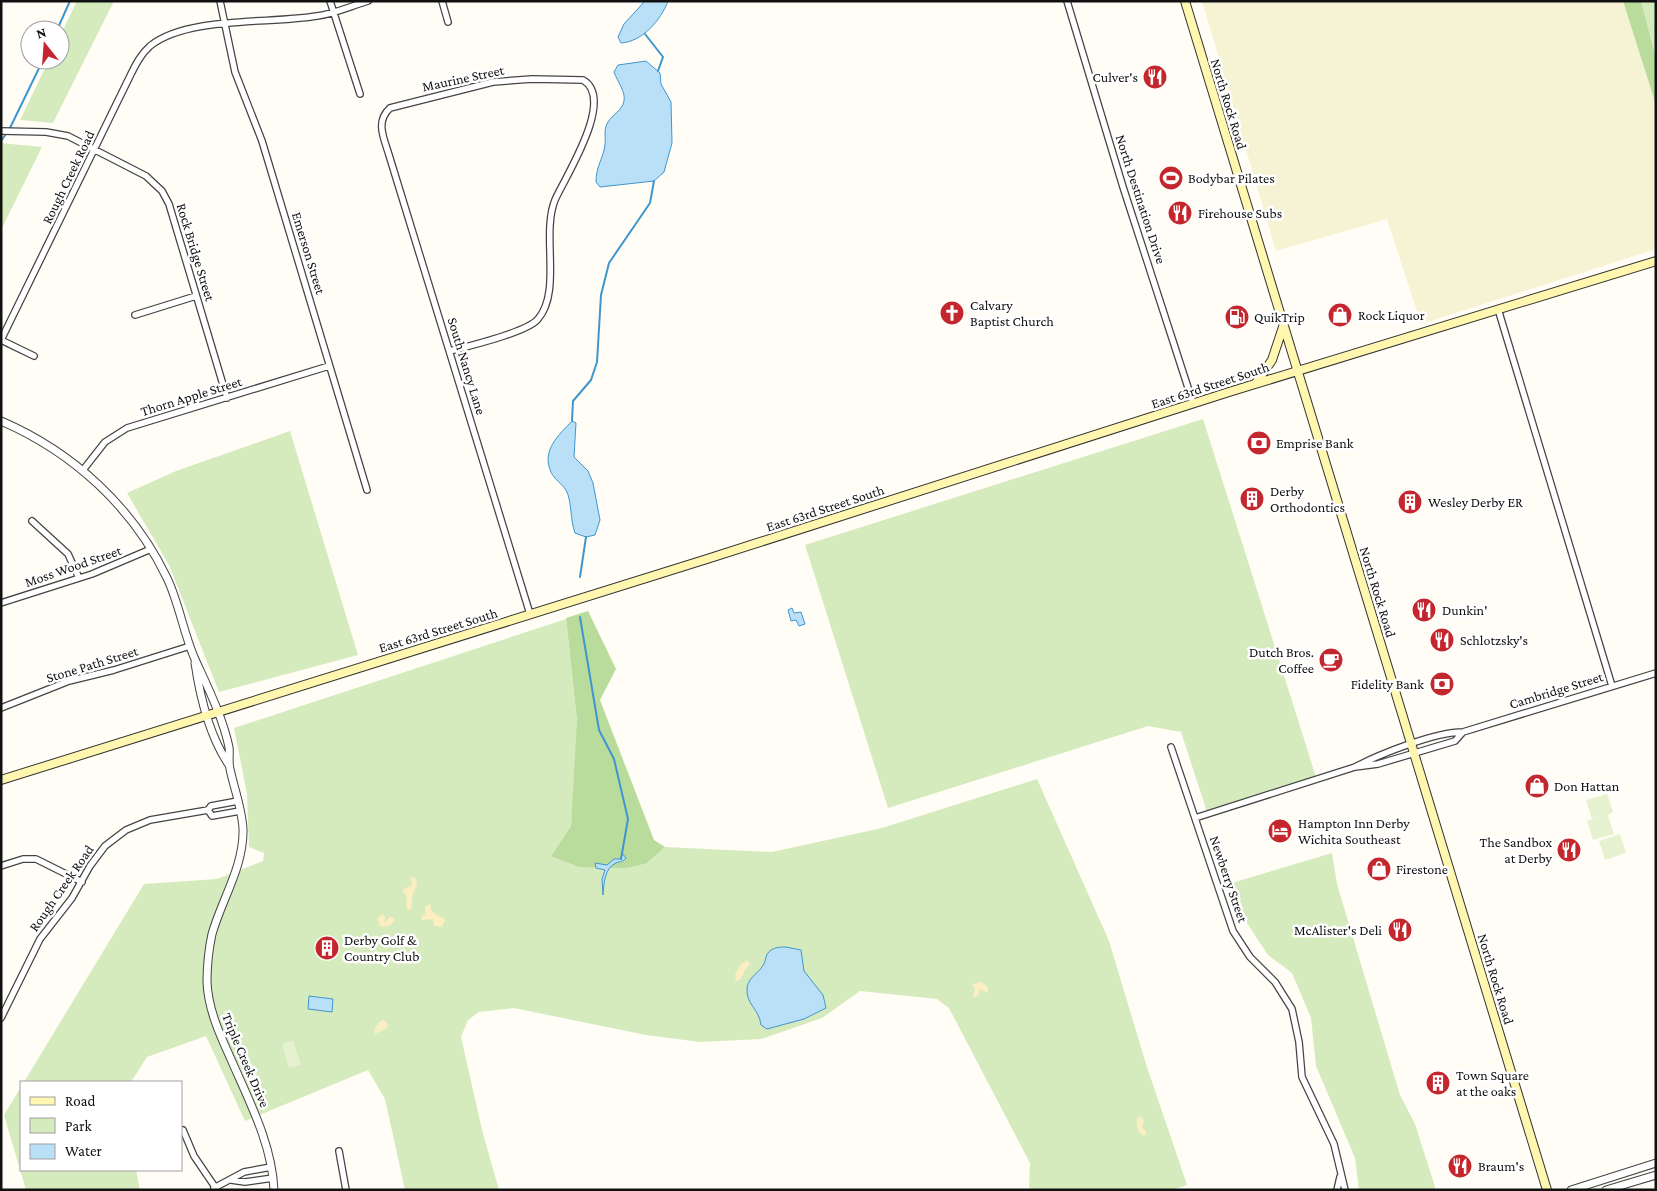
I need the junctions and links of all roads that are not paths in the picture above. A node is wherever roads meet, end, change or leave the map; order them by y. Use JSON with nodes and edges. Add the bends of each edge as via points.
{"nodes":[{"id":1,"x":220,"y":1,"type":"edge"},
{"id":2,"x":330,"y":1,"type":"edge"},
{"id":3,"x":368,"y":1,"type":"edge"},
{"id":4,"x":442,"y":1,"type":"edge"},
{"id":5,"x":1067,"y":1,"type":"edge"},
{"id":6,"x":1185,"y":1,"type":"edge"},
{"id":7,"x":333,"y":12,"type":"junction"},
{"id":8,"x":448,"y":22,"type":"dead end"},
{"id":9,"x":226,"y":23,"type":"junction"},
{"id":10,"x":360,"y":94,"type":"dead end"},
{"id":11,"x":381,"y":125,"type":"joint"},
{"id":12,"x":1,"y":131,"type":"edge"},
{"id":13,"x":94,"y":151,"type":"junction"},
{"id":14,"x":1656,"y":260,"type":"edge"},
{"id":15,"x":196,"y":296,"type":"junction"},
{"id":16,"x":1498,"y":309,"type":"junction"},
{"id":17,"x":135,"y":315,"type":"dead end"},
{"id":18,"x":1283,"y":327,"type":"junction"},
{"id":19,"x":1,"y":340,"type":"edge"},
{"id":20,"x":450,"y":351,"type":"junction"},
{"id":21,"x":34,"y":356,"type":"dead end"},
{"id":22,"x":329,"y":366,"type":"junction"},
{"id":23,"x":1296,"y":371,"type":"junction"},
{"id":24,"x":1256,"y":383,"type":"junction"},
{"id":25,"x":227,"y":398,"type":"junction"},
{"id":26,"x":1193,"y":404,"type":"junction"},
{"id":27,"x":1,"y":421,"type":"edge"},
{"id":28,"x":83,"y":470,"type":"junction"},
{"id":29,"x":367,"y":490,"type":"dead end"},
{"id":30,"x":32,"y":521,"type":"dead end"},
{"id":31,"x":152,"y":549,"type":"junction"},
{"id":32,"x":79,"y":578,"type":"junction"},
{"id":33,"x":1,"y":603,"type":"edge"},
{"id":34,"x":530,"y":614,"type":"junction"},
{"id":35,"x":190,"y":646,"type":"junction"},
{"id":36,"x":194,"y":657,"type":"junction"},
{"id":37,"x":1656,"y":673,"type":"edge"},
{"id":38,"x":1612,"y":686,"type":"junction"},
{"id":39,"x":1,"y":708,"type":"edge"},
{"id":40,"x":217,"y":712,"type":"junction"},
{"id":41,"x":208,"y":715,"type":"junction"},
{"id":42,"x":1463,"y":732,"type":"junction"},
{"id":43,"x":1411,"y":745,"type":"junction"},
{"id":44,"x":1171,"y":747,"type":"dead end"},
{"id":45,"x":1414,"y":753,"type":"junction"},
{"id":46,"x":229,"y":766,"type":"junction"},
{"id":47,"x":1354,"y":767,"type":"junction"},
{"id":48,"x":1,"y":780,"type":"edge"},
{"id":49,"x":238,"y":801,"type":"junction"},
{"id":50,"x":208,"y":810,"type":"junction"},
{"id":51,"x":240,"y":811,"type":"junction"},
{"id":52,"x":1195,"y":818,"type":"junction"},
{"id":53,"x":1,"y":866,"type":"edge"},
{"id":54,"x":82,"y":882,"type":"junction"},
{"id":55,"x":1,"y":1018,"type":"edge"},
{"id":56,"x":183,"y":1130,"type":"dead end"},
{"id":57,"x":339,"y":1151,"type":"dead end"},
{"id":58,"x":1656,"y":1163,"type":"edge"},
{"id":59,"x":271,"y":1167,"type":"junction"},
{"id":60,"x":1341,"y":1174,"type":"junction"},
{"id":61,"x":1656,"y":1175,"type":"edge"},
{"id":62,"x":273,"y":1178,"type":"junction"},
{"id":63,"x":231,"y":1180,"type":"junction"},
{"id":64,"x":213,"y":1188,"type":"edge"},
{"id":65,"x":274,"y":1190,"type":"edge"},
{"id":66,"x":346,"y":1190,"type":"edge"},
{"id":67,"x":1337,"y":1190,"type":"edge"},
{"id":68,"x":1345,"y":1190,"type":"edge"},
{"id":69,"x":1547,"y":1190,"type":"edge"},
{"id":70,"x":1571,"y":1190,"type":"edge"},
{"id":71,"x":1606,"y":1190,"type":"edge"}],
"edges":[{"from":1,"to":9,"type":"street","name":"Emerson Street"},
{"from":2,"to":7,"type":"street"},
{"from":3,"to":7,"type":"street","name":"Rough Creek Road"},
{"from":4,"to":8,"type":"street"},
{"from":5,"to":26,"type":"street","name":"North Destination Drive"},
{"from":6,"to":18,"type":"main road","name":"North Rock Road"},
{"from":7,"to":9,"type":"street","name":"Rough Creek Road","via":[[316,17]]},
{"from":7,"to":10,"type":"street"},
{"from":9,"to":13,"type":"street","name":"Rough Creek Road","via":[[169,36],[153,44],[139,58]]},
{"from":9,"to":22,"type":"street","name":"Emerson Street","via":[[235,72],[262,141]]},
{"from":11,"to":20,"type":"street","name":"South Nancy Lane"},
{"from":11,"to":20,"type":"street","name":"Maurine Street","via":[[390,108],[477,85],[550,79],[583,80],[591,86],[594,97],[586,137],[551,213],[548,294],[542,314],[528,328]]},
{"from":12,"to":13,"type":"street","name":"Rock Bridge Street","via":[[58,133]]},
{"from":13,"to":15,"type":"street","name":"Rock Bridge Street","via":[[146,176],[162,191],[169,204]]},
{"from":13,"to":19,"type":"street","name":"Rough Creek Road"},
{"from":14,"to":16,"type":"main road","name":"East 63rd Street South"},
{"from":15,"to":17,"type":"street"},
{"from":15,"to":25,"type":"street","name":"Rock Bridge Street"},
{"from":16,"to":23,"type":"main road","name":"East 63rd Street South"},
{"from":16,"to":38,"type":"street"},
{"from":18,"to":23,"type":"main road","name":"North Rock Road"},
{"from":18,"to":24,"type":"main road","via":[[1272,360]]},
{"from":19,"to":21,"type":"street"},
{"from":20,"to":34,"type":"street","name":"South Nancy Lane"},
{"from":22,"to":25,"type":"street","name":"Thorn Apple Street"},
{"from":22,"to":29,"type":"street","name":"Emerson Street"},
{"from":23,"to":24,"type":"main road","name":"East 63rd Street South"},
{"from":23,"to":43,"type":"main road","name":"North Rock Road"},
{"from":24,"to":26,"type":"main road","name":"East 63rd Street South"},
{"from":25,"to":28,"type":"street","name":"Thorn Apple Street","via":[[127,428],[106,442]]},
{"from":26,"to":34,"type":"main road","name":"East 63rd Street South"},
{"from":27,"to":28,"type":"street","name":"Triple Creek Drive","via":[[53,448]]},
{"from":28,"to":31,"type":"street","name":"Triple Creek Drive","via":[[118,505]]},
{"from":30,"to":32,"type":"street","via":[[68,554]]},
{"from":31,"to":32,"type":"street","name":"Moss Wood Street"},
{"from":31,"to":35,"type":"street","name":"Triple Creek Drive","via":[[168,579]]},
{"from":32,"to":33,"type":"street","name":"Moss Wood Street"},
{"from":34,"to":40,"type":"main road","name":"East 63rd Street South"},
{"from":35,"to":36,"type":"street","name":"Triple Creek Drive"},
{"from":35,"to":39,"type":"street","name":"Stone Path Street","via":[[69,681]]},
{"from":36,"to":40,"type":"street","name":"Triple Creek Drive"},
{"from":36,"to":41,"type":"street","name":"Triple Creek Drive","via":[[198,685]]},
{"from":37,"to":38,"type":"street","name":"Cambridge Street"},
{"from":38,"to":42,"type":"street","name":"Cambridge Street"},
{"from":40,"to":41,"type":"main road","name":"East 63rd Street South"},
{"from":40,"to":46,"type":"street","name":"Triple Creek Drive","via":[[229,748]]},
{"from":41,"to":46,"type":"street","name":"Triple Creek Drive","via":[[219,752]]},
{"from":41,"to":48,"type":"main road","name":"East 63rd Street South"},
{"from":42,"to":43,"type":"street","name":"Cambridge Street","via":[[1448,732]]},
{"from":42,"to":45,"type":"street","name":"Cambridge Street","via":[[1455,741]]},
{"from":43,"to":45,"type":"main road","name":"North Rock Road"},
{"from":43,"to":47,"type":"street","name":"Cambridge Street"},
{"from":44,"to":52,"type":"street","name":"Newberry Street"},
{"from":45,"to":47,"type":"street","name":"Cambridge Street","via":[[1378,764]]},
{"from":45,"to":69,"type":"main road","name":"North Rock Road"},
{"from":46,"to":49,"type":"street","name":"Triple Creek Drive"},
{"from":47,"to":52,"type":"street","name":"Cambridge Street"},
{"from":49,"to":50,"type":"street","name":"Rough Creek Road","via":[[211,806]]},
{"from":49,"to":51,"type":"street","name":"Triple Creek Drive"},
{"from":50,"to":51,"type":"street","name":"Rough Creek Road","via":[[212,816]]},
{"from":50,"to":54,"type":"street","name":"Rough Creek Road","via":[[150,820],[126,830],[99,853]]},
{"from":51,"to":59,"type":"street","name":"Triple Creek Drive","via":[[243,829],[238,864],[212,935],[207,982],[214,1017],[258,1121]]},
{"from":52,"to":60,"type":"street","name":"Newberry Street","via":[[1234,931],[1250,957],[1275,982],[1292,1009],[1302,1077],[1334,1144]]},
{"from":53,"to":54,"type":"street","via":[[36,859]]},
{"from":54,"to":55,"type":"street","name":"Rough Creek Road","via":[[33,952]]},
{"from":56,"to":64,"type":"street"},
{"from":57,"to":66,"type":"street"},
{"from":58,"to":70,"type":"street"},
{"from":59,"to":62,"type":"street","name":"Triple Creek Drive"},
{"from":59,"to":63,"type":"street","via":[[244,1172]]},
{"from":60,"to":67,"type":"street","name":"Newberry Street"},
{"from":60,"to":68,"type":"street","name":"Newberry Street"},
{"from":61,"to":71,"type":"street"},
{"from":62,"to":63,"type":"street","via":[[245,1182]]},
{"from":62,"to":65,"type":"street","name":"Triple Creek Drive"},
{"from":63,"to":64,"type":"street"}]}
